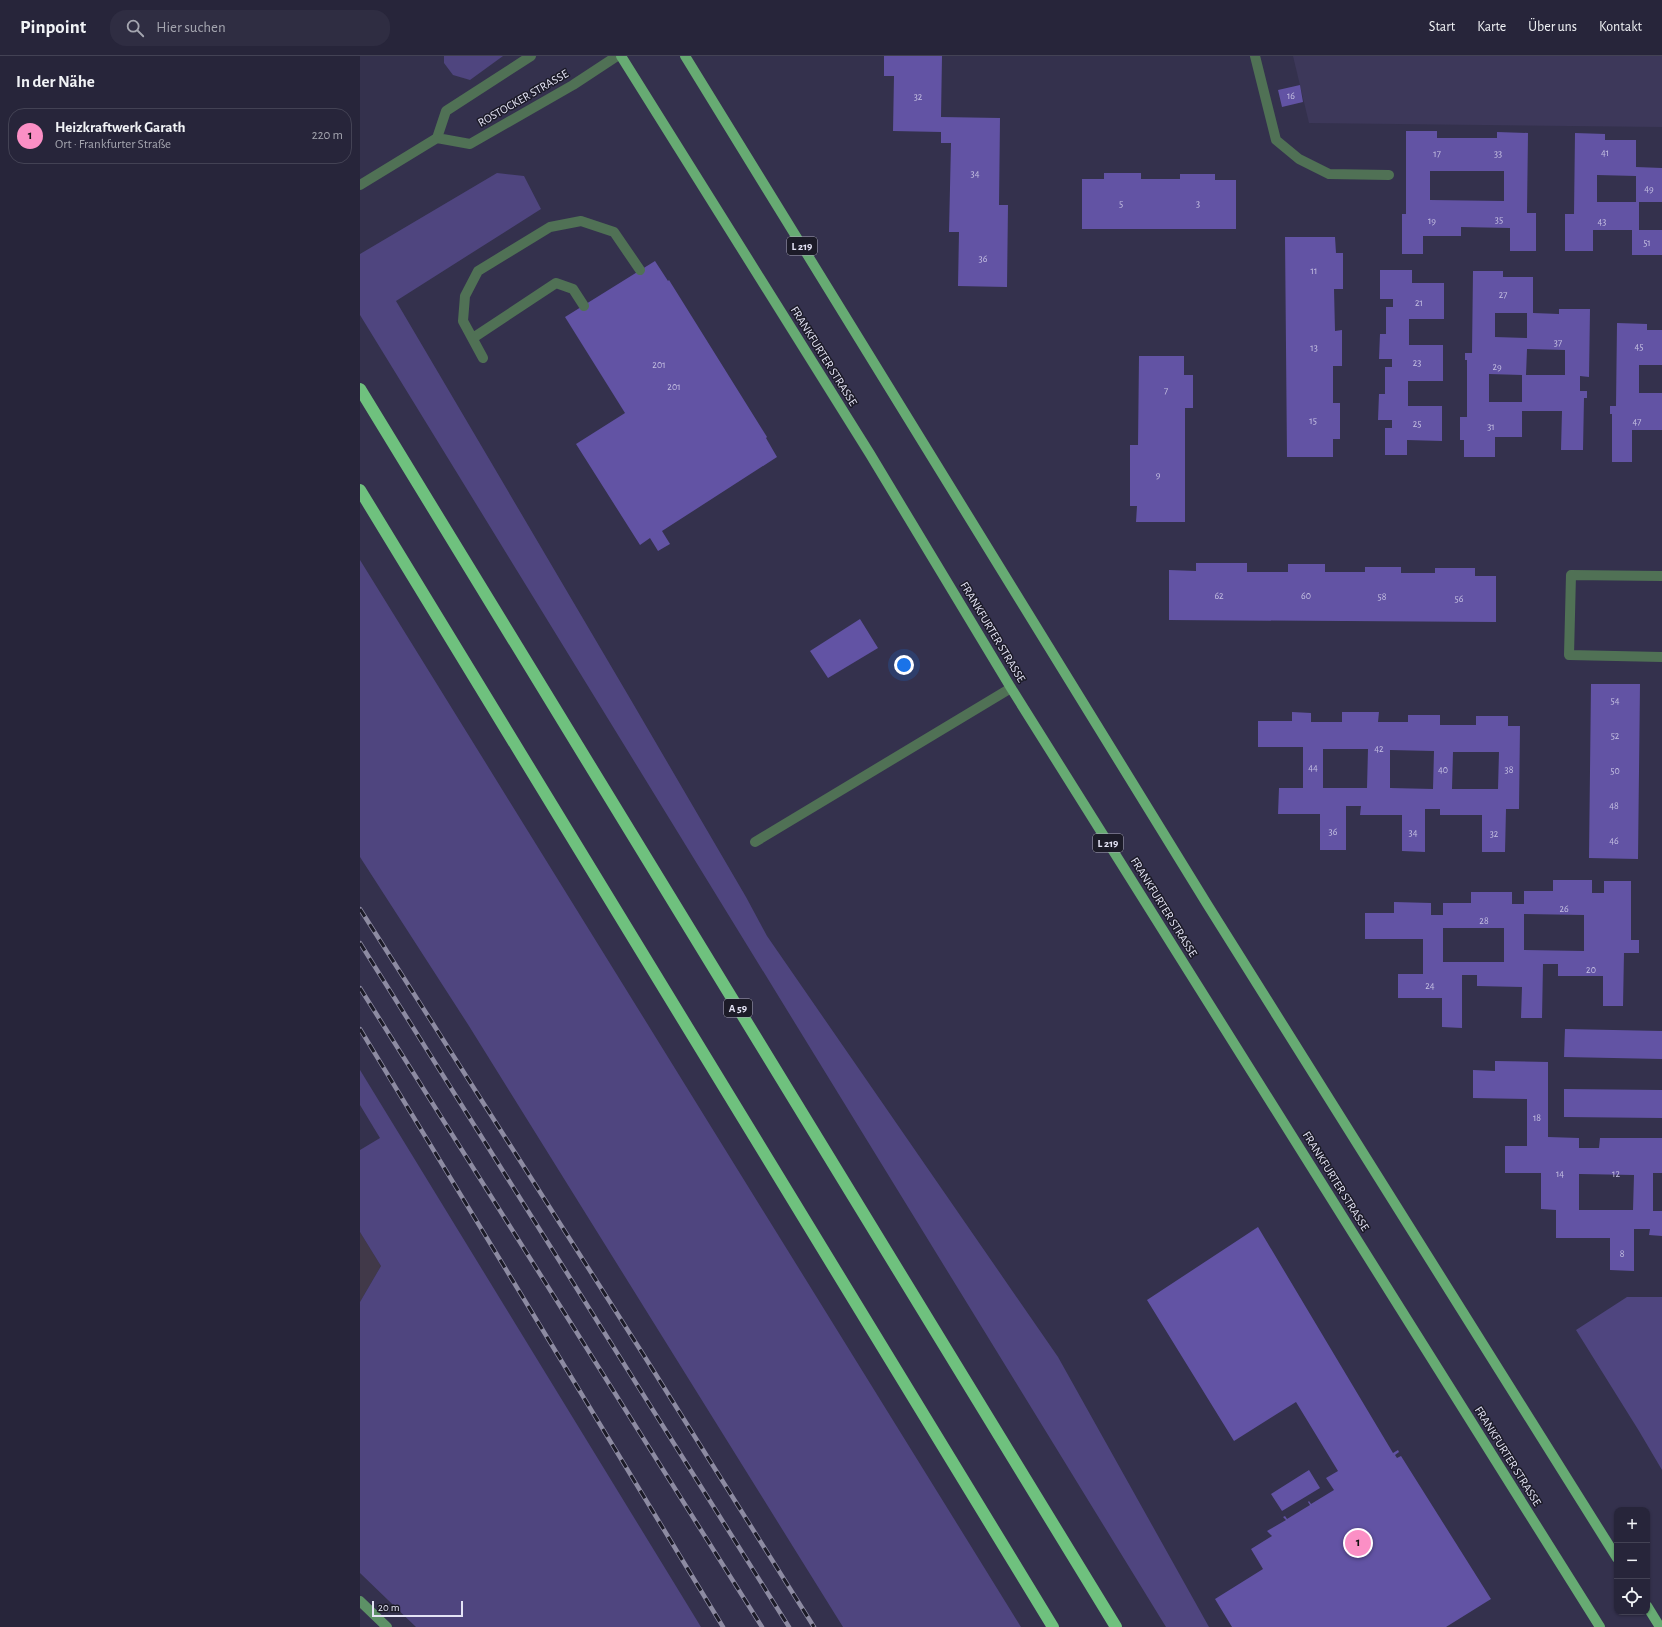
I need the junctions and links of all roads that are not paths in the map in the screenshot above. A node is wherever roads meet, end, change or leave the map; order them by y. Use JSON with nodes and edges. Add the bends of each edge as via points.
{"nodes":[{"id":1,"x":531,"y":56,"type":"edge"},
{"id":2,"x":618,"y":56,"type":"edge"},
{"id":3,"x":621,"y":56,"type":"edge"},
{"id":4,"x":685,"y":56,"type":"edge"},
{"id":5,"x":1255,"y":56,"type":"edge"},
{"id":6,"x":437,"y":138,"type":"junction"},
{"id":7,"x":1389,"y":175,"type":"dead end"},
{"id":8,"x":360,"y":185,"type":"edge"},
{"id":9,"x":640,"y":270,"type":"dead end"},
{"id":10,"x":584,"y":306,"type":"dead end"},
{"id":11,"x":476,"y":336,"type":"dead end"},
{"id":12,"x":483,"y":358,"type":"dead end"},
{"id":13,"x":360,"y":389,"type":"edge"},
{"id":14,"x":360,"y":490,"type":"edge"},
{"id":15,"x":1662,"y":576,"type":"edge"},
{"id":16,"x":1662,"y":657,"type":"edge"},
{"id":17,"x":1011,"y":688,"type":"junction"},
{"id":18,"x":755,"y":842,"type":"dead end"},
{"id":19,"x":1614,"y":1553,"type":"edge"},
{"id":20,"x":360,"y":1601,"type":"edge"},
{"id":21,"x":1650,"y":1611,"type":"edge"},
{"id":22,"x":387,"y":1627,"type":"edge"},
{"id":23,"x":1053,"y":1627,"type":"edge"},
{"id":24,"x":1116,"y":1627,"type":"edge"},
{"id":25,"x":1600,"y":1627,"type":"edge"},
{"id":26,"x":1660,"y":1627,"type":"edge"}],
"edges":[{"from":1,"to":6,"type":"street","via":[[446,111]]},
{"from":2,"to":6,"type":"street","name":"ROSTOCKER STRASSE","via":[[470,144]]},
{"from":3,"to":17,"type":"main road","name":"FRANKFURTER STRASSE","number":"L 219","via":[[870,454]]},
{"from":4,"to":19,"type":"main road","number":"L 219","via":[[1211,911]]},
{"from":5,"to":7,"type":"street","via":[[1276,140],[1299,158],[1329,174]]},
{"from":6,"to":8,"type":"street"},
{"from":9,"to":12,"type":"street","via":[[614,232],[581,221],[550,227],[478,271],[465,296],[463,321]]},
{"from":10,"to":11,"type":"street","via":[[573,289],[556,283]]},
{"from":13,"to":24,"type":"highway","number":"A 59"},
{"from":14,"to":23,"type":"highway"},
{"from":15,"to":16,"type":"street","via":[[1570,574],[1569,655]]},
{"from":17,"to":18,"type":"street"},
{"from":17,"to":25,"type":"main road","name":"FRANKFURTER STRASSE","number":"L 219"},
{"from":20,"to":22,"type":"main road"},
{"from":21,"to":26,"type":"main road"}]}
